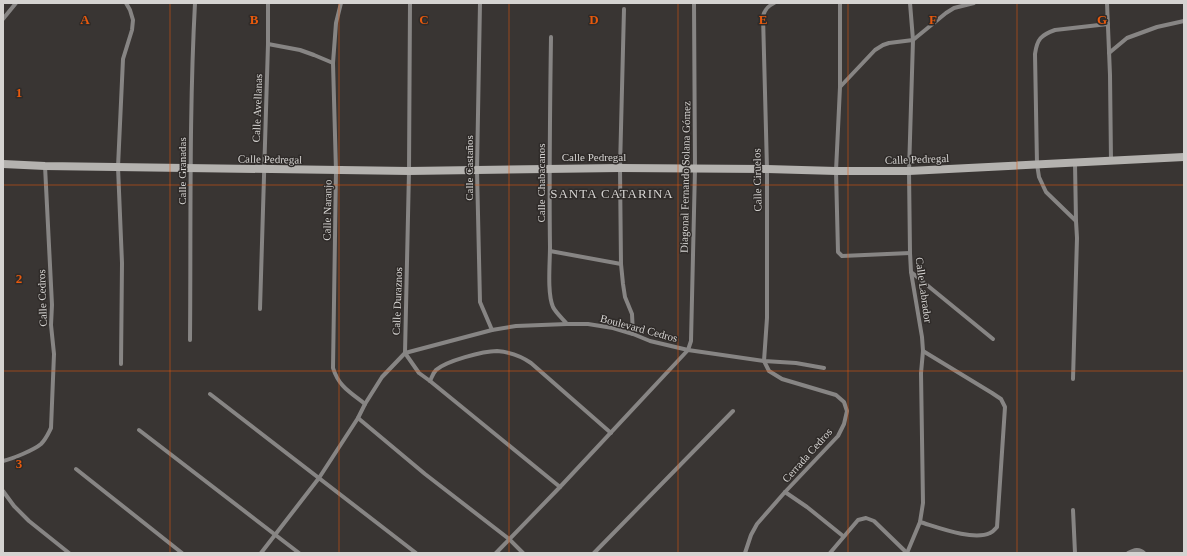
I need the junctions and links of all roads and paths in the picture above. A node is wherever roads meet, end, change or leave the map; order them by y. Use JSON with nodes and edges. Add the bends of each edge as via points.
{"nodes":[{"id":1,"x":16,"y":3,"type":"edge"},
{"id":2,"x":126,"y":3,"type":"edge"},
{"id":3,"x":195,"y":3,"type":"edge"},
{"id":4,"x":268,"y":3,"type":"edge"},
{"id":5,"x":341,"y":3,"type":"edge"},
{"id":6,"x":410,"y":3,"type":"edge"},
{"id":7,"x":480,"y":3,"type":"edge"},
{"id":8,"x":694,"y":3,"type":"edge"},
{"id":9,"x":774,"y":3,"type":"edge"},
{"id":10,"x":840,"y":3,"type":"edge"},
{"id":11,"x":910,"y":3,"type":"edge"},
{"id":12,"x":974,"y":3,"type":"edge"},
{"id":13,"x":1107,"y":3,"type":"edge"},
{"id":14,"x":624,"y":9,"type":"dead end"},
{"id":15,"x":3,"y":19,"type":"edge"},
{"id":16,"x":1184,"y":21,"type":"edge"},
{"id":17,"x":1108,"y":24,"type":"junction"},
{"id":18,"x":551,"y":37,"type":"dead end"},
{"id":19,"x":913,"y":40,"type":"junction"},
{"id":20,"x":268,"y":44,"type":"junction"},
{"id":21,"x":1109,"y":53,"type":"junction"},
{"id":22,"x":334,"y":63,"type":"junction"},
{"id":23,"x":840,"y":87,"type":"junction"},
{"id":24,"x":1184,"y":157,"type":"edge"},
{"id":25,"x":1111,"y":161,"type":"junction"},
{"id":26,"x":1075,"y":163,"type":"junction"},
{"id":27,"x":3,"y":164,"type":"edge"},
{"id":28,"x":1037,"y":164,"type":"junction"},
{"id":29,"x":46,"y":166,"type":"junction"},
{"id":30,"x":118,"y":167,"type":"junction"},
{"id":31,"x":620,"y":168,"type":"junction"},
{"id":32,"x":767,"y":168,"type":"junction"},
{"id":33,"x":191,"y":169,"type":"junction"},
{"id":34,"x":264,"y":169,"type":"junction"},
{"id":35,"x":549,"y":169,"type":"junction"},
{"id":36,"x":695,"y":169,"type":"junction"},
{"id":37,"x":477,"y":170,"type":"junction"},
{"id":38,"x":336,"y":171,"type":"junction"},
{"id":39,"x":409,"y":171,"type":"junction"},
{"id":40,"x":836,"y":171,"type":"junction"},
{"id":41,"x":909,"y":171,"type":"junction"},
{"id":42,"x":1076,"y":222,"type":"junction"},
{"id":43,"x":550,"y":251,"type":"junction"},
{"id":44,"x":910,"y":253,"type":"junction"},
{"id":45,"x":621,"y":264,"type":"junction"},
{"id":46,"x":911,"y":272,"type":"junction"},
{"id":47,"x":260,"y":309,"type":"dead end"},
{"id":48,"x":567,"y":324,"type":"junction"},
{"id":49,"x":492,"y":330,"type":"junction"},
{"id":50,"x":634,"y":334,"type":"junction"},
{"id":51,"x":993,"y":339,"type":"dead end"},
{"id":52,"x":190,"y":340,"type":"dead end"},
{"id":53,"x":688,"y":350,"type":"junction"},
{"id":54,"x":923,"y":352,"type":"junction"},
{"id":55,"x":404,"y":353,"type":"junction"},
{"id":56,"x":764,"y":361,"type":"junction"},
{"id":57,"x":121,"y":364,"type":"dead end"},
{"id":58,"x":824,"y":368,"type":"dead end"},
{"id":59,"x":1073,"y":379,"type":"dead end"},
{"id":60,"x":430,"y":381,"type":"junction"},
{"id":61,"x":210,"y":394,"type":"dead end"},
{"id":62,"x":365,"y":404,"type":"junction"},
{"id":63,"x":733,"y":411,"type":"dead end"},
{"id":64,"x":358,"y":418,"type":"junction"},
{"id":65,"x":139,"y":430,"type":"dead end"},
{"id":66,"x":611,"y":433,"type":"junction"},
{"id":67,"x":3,"y":461,"type":"edge"},
{"id":68,"x":76,"y":469,"type":"dead end"},
{"id":69,"x":319,"y":478,"type":"junction"},
{"id":70,"x":560,"y":487,"type":"junction"},
{"id":71,"x":3,"y":491,"type":"edge"},
{"id":72,"x":785,"y":492,"type":"junction"},
{"id":73,"x":1073,"y":510,"type":"dead end"},
{"id":74,"x":920,"y":522,"type":"junction"},
{"id":75,"x":274,"y":534,"type":"junction"},
{"id":76,"x":843,"y":536,"type":"junction"},
{"id":77,"x":509,"y":539,"type":"junction"},
{"id":78,"x":69,"y":553,"type":"edge"},
{"id":79,"x":182,"y":553,"type":"edge"},
{"id":80,"x":261,"y":553,"type":"edge"},
{"id":81,"x":299,"y":553,"type":"edge"},
{"id":82,"x":416,"y":553,"type":"edge"},
{"id":83,"x":496,"y":553,"type":"edge"},
{"id":84,"x":523,"y":553,"type":"edge"},
{"id":85,"x":594,"y":553,"type":"edge"},
{"id":86,"x":745,"y":553,"type":"edge"},
{"id":87,"x":830,"y":553,"type":"edge"},
{"id":88,"x":907,"y":553,"type":"edge"},
{"id":89,"x":1074,"y":553,"type":"edge"},
{"id":90,"x":1128,"y":553,"type":"edge"},
{"id":91,"x":1144,"y":553,"type":"edge"}],
"edges":[{"from":1,"to":15,"type":"street"},
{"from":2,"to":30,"type":"street","via":[[133,20],[123,59]]},
{"from":3,"to":33,"type":"street","name":"Calle Granadas"},
{"from":4,"to":20,"type":"street","name":"Calle Avellanas"},
{"from":5,"to":22,"type":"street","name":"Calle Naranjo","via":[[336,22]]},
{"from":6,"to":39,"type":"street","name":"Calle Duraznos"},
{"from":7,"to":37,"type":"street","name":"Calle Castaños"},
{"from":8,"to":36,"type":"street","name":"Diagonal Fernando Solana Gómez"},
{"from":9,"to":32,"type":"street","name":"Calle Ciruelos","via":[[768,6],[763,16]]},
{"from":10,"to":23,"type":"street"},
{"from":11,"to":19,"type":"street","name":"Calle Labrador"},
{"from":12,"to":19,"type":"street","via":[[954,8]]},
{"from":13,"to":17,"type":"street"},
{"from":14,"to":31,"type":"street"},
{"from":16,"to":21,"type":"street","via":[[1127,38]]},
{"from":17,"to":21,"type":"street"},
{"from":17,"to":28,"type":"street","via":[[1055,30],[1039,38],[1035,54]]},
{"from":18,"to":35,"type":"street","name":"Calle Chabacanos"},
{"from":19,"to":23,"type":"street","via":[[889,43],[874,50]]},
{"from":19,"to":41,"type":"street","name":"Calle Labrador"},
{"from":20,"to":22,"type":"street","via":[[300,50]]},
{"from":20,"to":34,"type":"street","name":"Calle Avellanas"},
{"from":21,"to":25,"type":"street"},
{"from":22,"to":38,"type":"street","name":"Calle Naranjo"},
{"from":23,"to":40,"type":"street"},
{"from":24,"to":25,"type":"street","name":"Calle Pedregal"},
{"from":25,"to":26,"type":"street","name":"Calle Pedregal"},
{"from":26,"to":28,"type":"street","name":"Calle Pedregal"},
{"from":26,"to":42,"type":"street"},
{"from":27,"to":29,"type":"street","name":"Calle Pedregal"},
{"from":28,"to":41,"type":"street","name":"Calle Pedregal"},
{"from":28,"to":42,"type":"street","via":[[1039,177],[1046,192]]},
{"from":29,"to":30,"type":"street","name":"Calle Pedregal"},
{"from":29,"to":67,"type":"street","name":"Calle Cedros","via":[[54,354],[51,428],[47,436],[32,450]]},
{"from":30,"to":33,"type":"street","name":"Calle Pedregal"},
{"from":30,"to":57,"type":"street","via":[[122,263]]},
{"from":31,"to":35,"type":"street","name":"Calle Pedregal"},
{"from":31,"to":36,"type":"street","name":"Calle Pedregal"},
{"from":31,"to":45,"type":"street"},
{"from":32,"to":36,"type":"street","name":"Calle Pedregal"},
{"from":32,"to":40,"type":"street","name":"Calle Pedregal"},
{"from":32,"to":56,"type":"street","name":"Calle Ciruelos","via":[[767,318]]},
{"from":33,"to":34,"type":"street","name":"Calle Pedregal"},
{"from":33,"to":52,"type":"street","name":"Calle Granadas"},
{"from":34,"to":38,"type":"street","name":"Calle Pedregal"},
{"from":34,"to":47,"type":"street","name":"Calle Avellanas"},
{"from":35,"to":37,"type":"street","name":"Calle Pedregal"},
{"from":35,"to":43,"type":"street","name":"Calle Chabacanos"},
{"from":36,"to":53,"type":"street","name":"Diagonal Fernando Solana Gómez","via":[[691,341]]},
{"from":37,"to":39,"type":"street","name":"Calle Pedregal"},
{"from":37,"to":49,"type":"street","name":"Calle Castaños","via":[[480,302]]},
{"from":38,"to":39,"type":"street","name":"Calle Pedregal"},
{"from":38,"to":62,"type":"street","name":"Calle Naranjo","via":[[333,368],[336,378]]},
{"from":39,"to":55,"type":"street","name":"Calle Duraznos"},
{"from":40,"to":41,"type":"street","name":"Calle Pedregal"},
{"from":40,"to":44,"type":"street","via":[[838,252],[842,256]]},
{"from":41,"to":44,"type":"street","name":"Calle Labrador"},
{"from":42,"to":59,"type":"street"},
{"from":43,"to":45,"type":"street"},
{"from":43,"to":48,"type":"street","name":"Calle Chabacanos","via":[[549,276],[553,308]]},
{"from":44,"to":46,"type":"street","name":"Calle Labrador"},
{"from":45,"to":50,"type":"street","via":[[625,297],[632,314]]},
{"from":46,"to":51,"type":"street"},
{"from":46,"to":54,"type":"street","name":"Calle Labrador"},
{"from":48,"to":49,"type":"street","name":"Boulevard Cedros","via":[[516,326]]},
{"from":48,"to":50,"type":"street","name":"Boulevard Cedros","via":[[588,324]]},
{"from":49,"to":55,"type":"street","name":"Boulevard Cedros"},
{"from":50,"to":53,"type":"street","name":"Boulevard Cedros"},
{"from":53,"to":56,"type":"street","name":"Boulevard Cedros"},
{"from":53,"to":66,"type":"street"},
{"from":54,"to":74,"type":"street","name":"Calle Labrador","via":[[923,503]]},
{"from":54,"to":74,"type":"street","via":[[1001,399],[1005,412],[997,527],[991,533],[965,536]]},
{"from":55,"to":60,"type":"street","via":[[419,373]]},
{"from":55,"to":62,"type":"street","via":[[382,377]]},
{"from":56,"to":58,"type":"street","name":"Boulevard Cedros"},
{"from":56,"to":72,"type":"street","name":"Cerrada Cedros","via":[[769,371],[782,379],[836,395],[844,402],[847,411],[838,436]]},
{"from":60,"to":66,"type":"street","via":[[437,369],[446,364],[487,351],[511,354],[531,363]]},
{"from":60,"to":70,"type":"street"},
{"from":61,"to":69,"type":"street"},
{"from":62,"to":64,"type":"street"},
{"from":63,"to":85,"type":"street"},
{"from":64,"to":69,"type":"street"},
{"from":64,"to":77,"type":"street"},
{"from":65,"to":75,"type":"street"},
{"from":66,"to":70,"type":"street"},
{"from":68,"to":79,"type":"street"},
{"from":69,"to":75,"type":"street"},
{"from":69,"to":82,"type":"street"},
{"from":70,"to":77,"type":"street"},
{"from":71,"to":78,"type":"street","via":[[29,521]]},
{"from":72,"to":76,"type":"street"},
{"from":72,"to":86,"type":"street","name":"Cerrada Cedros","via":[[758,524]]},
{"from":73,"to":89,"type":"street"},
{"from":74,"to":88,"type":"street","name":"Calle Labrador"},
{"from":75,"to":80,"type":"street"},
{"from":75,"to":81,"type":"street"},
{"from":76,"to":87,"type":"street"},
{"from":76,"to":88,"type":"street","via":[[858,520],[866,518],[874,521]]},
{"from":77,"to":83,"type":"street"},
{"from":77,"to":84,"type":"street"},
{"from":90,"to":91,"type":"street","via":[[1134,550]]}]}
